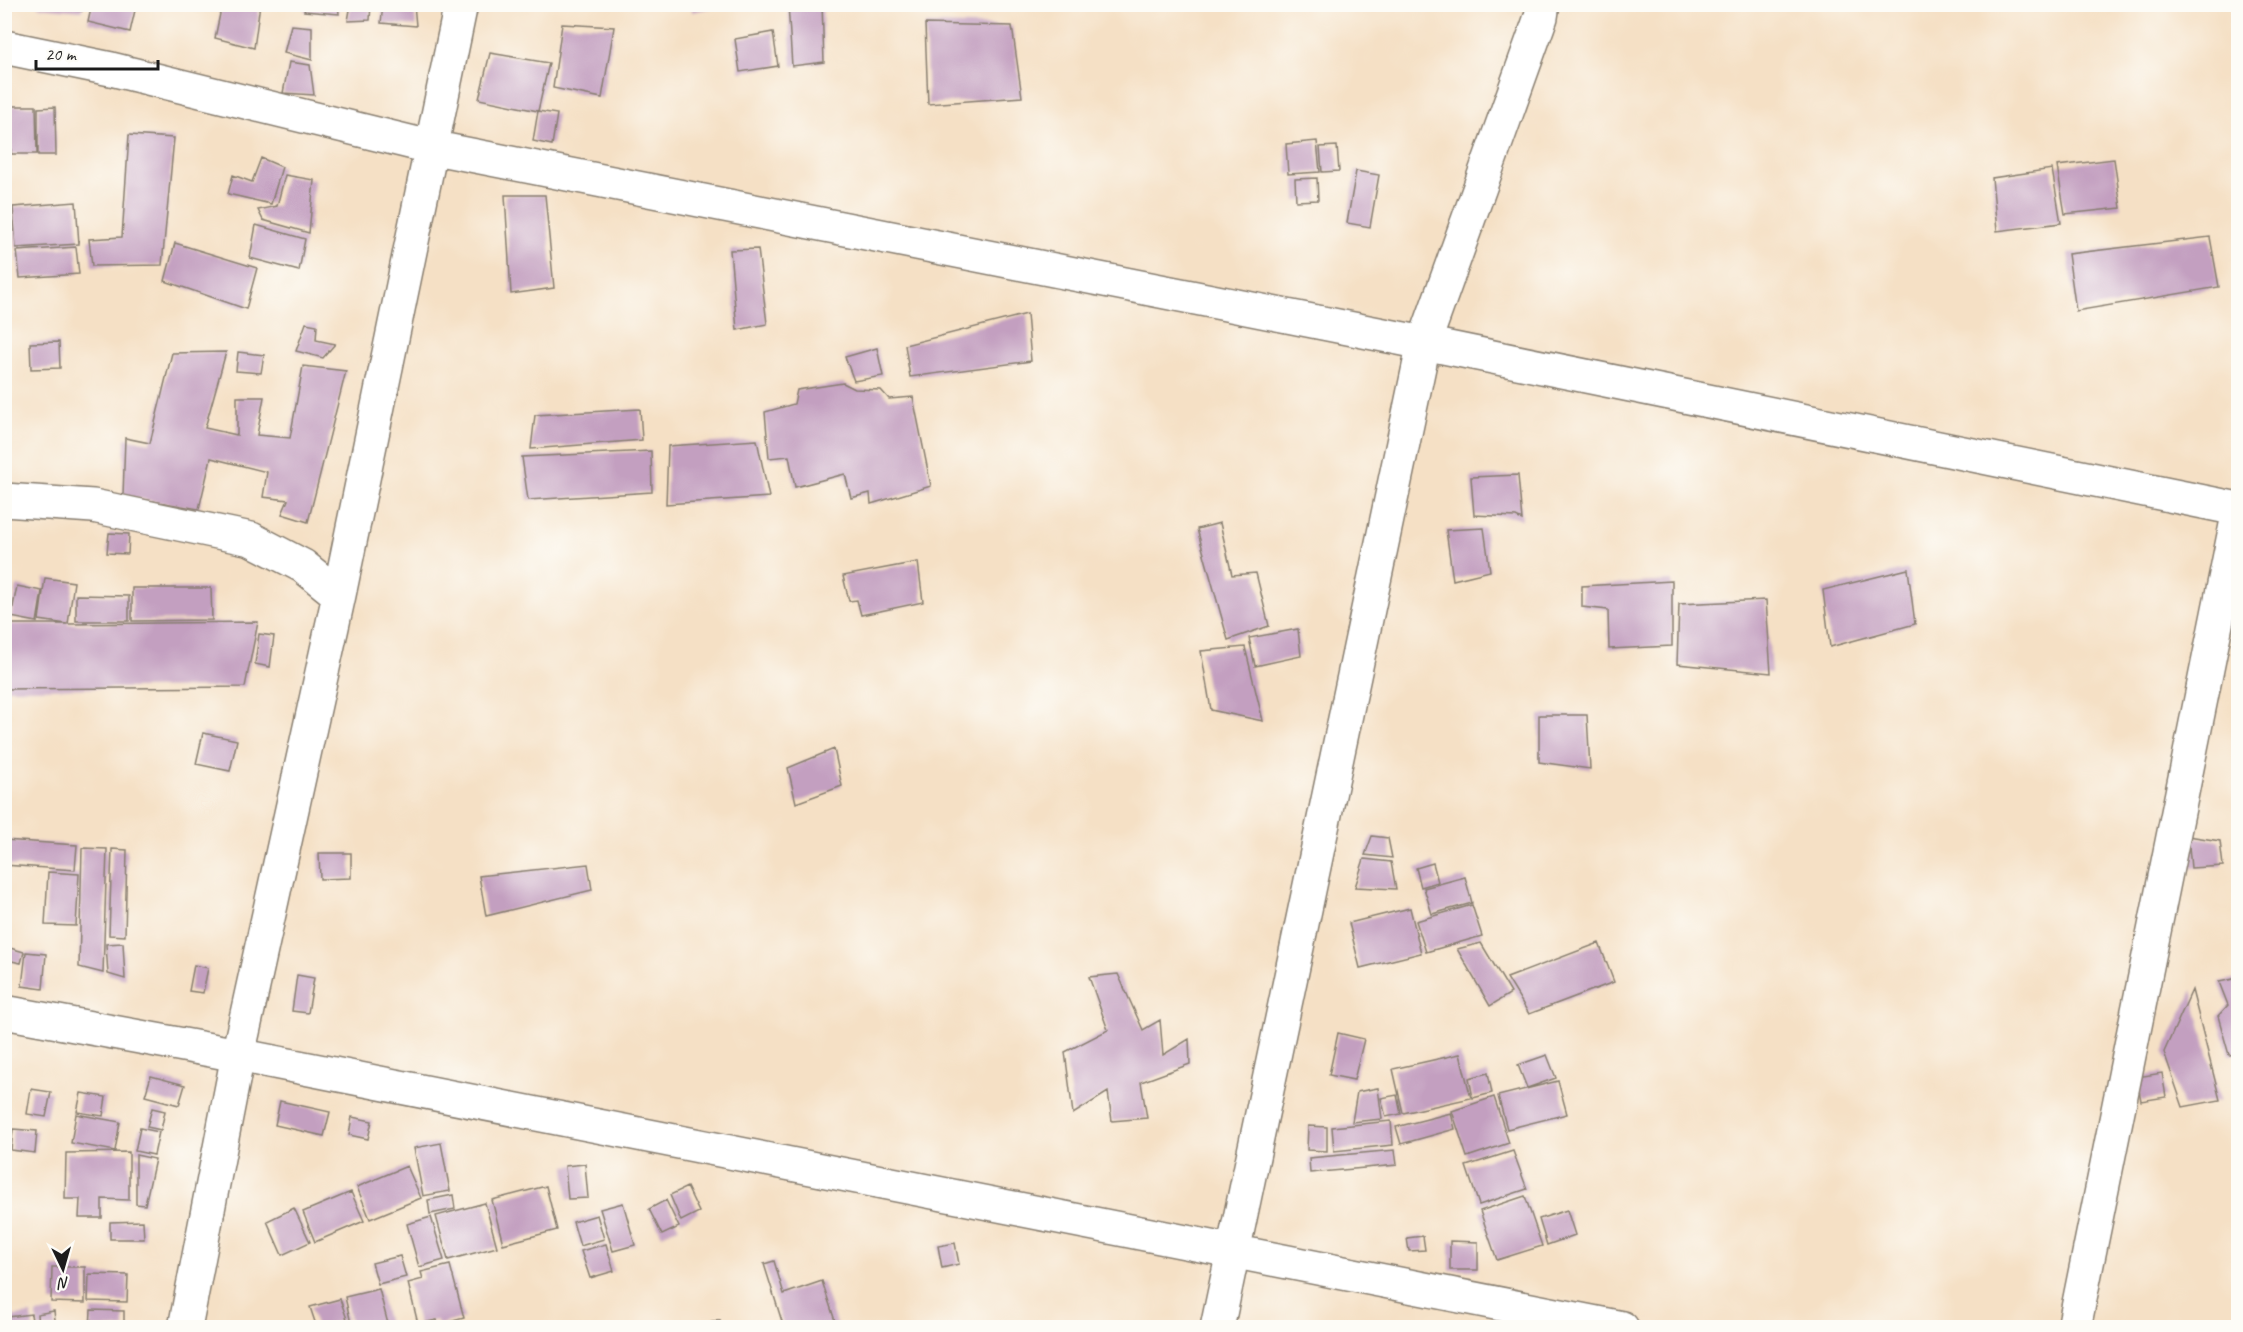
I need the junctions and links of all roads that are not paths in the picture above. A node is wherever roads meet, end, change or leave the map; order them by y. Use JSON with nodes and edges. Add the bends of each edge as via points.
{"nodes":[{"id":1,"x":461,"y":4,"type":"edge"},
{"id":2,"x":1543,"y":4,"type":"edge"},
{"id":3,"x":4,"y":47,"type":"edge"},
{"id":4,"x":430,"y":147,"type":"junction"},
{"id":5,"x":1425,"y":343,"type":"junction"},
{"id":6,"x":4,"y":500,"type":"edge"},
{"id":7,"x":2238,"y":509,"type":"edge"},
{"id":8,"x":2238,"y":514,"type":"edge"},
{"id":9,"x":339,"y":596,"type":"junction"},
{"id":10,"x":4,"y":1012,"type":"edge"},
{"id":11,"x":238,"y":1056,"type":"junction"},
{"id":12,"x":1233,"y":1250,"type":"junction"},
{"id":13,"x":185,"y":1328,"type":"edge"},
{"id":14,"x":1217,"y":1328,"type":"edge"},
{"id":15,"x":1622,"y":1328,"type":"edge"},
{"id":16,"x":2074,"y":1328,"type":"edge"}],
"edges":[{"from":1,"to":4,"type":"street"},
{"from":2,"to":5,"type":"street"},
{"from":3,"to":4,"type":"street","via":[[111,69]]},
{"from":4,"to":5,"type":"street"},
{"from":4,"to":9,"type":"street"},
{"from":5,"to":7,"type":"street"},
{"from":5,"to":12,"type":"street"},
{"from":6,"to":9,"type":"street","via":[[93,507],[251,539],[303,566]]},
{"from":8,"to":16,"type":"street"},
{"from":9,"to":11,"type":"street"},
{"from":10,"to":11,"type":"street"},
{"from":11,"to":12,"type":"street"},
{"from":11,"to":13,"type":"street"},
{"from":12,"to":14,"type":"street"},
{"from":12,"to":15,"type":"street"}]}
